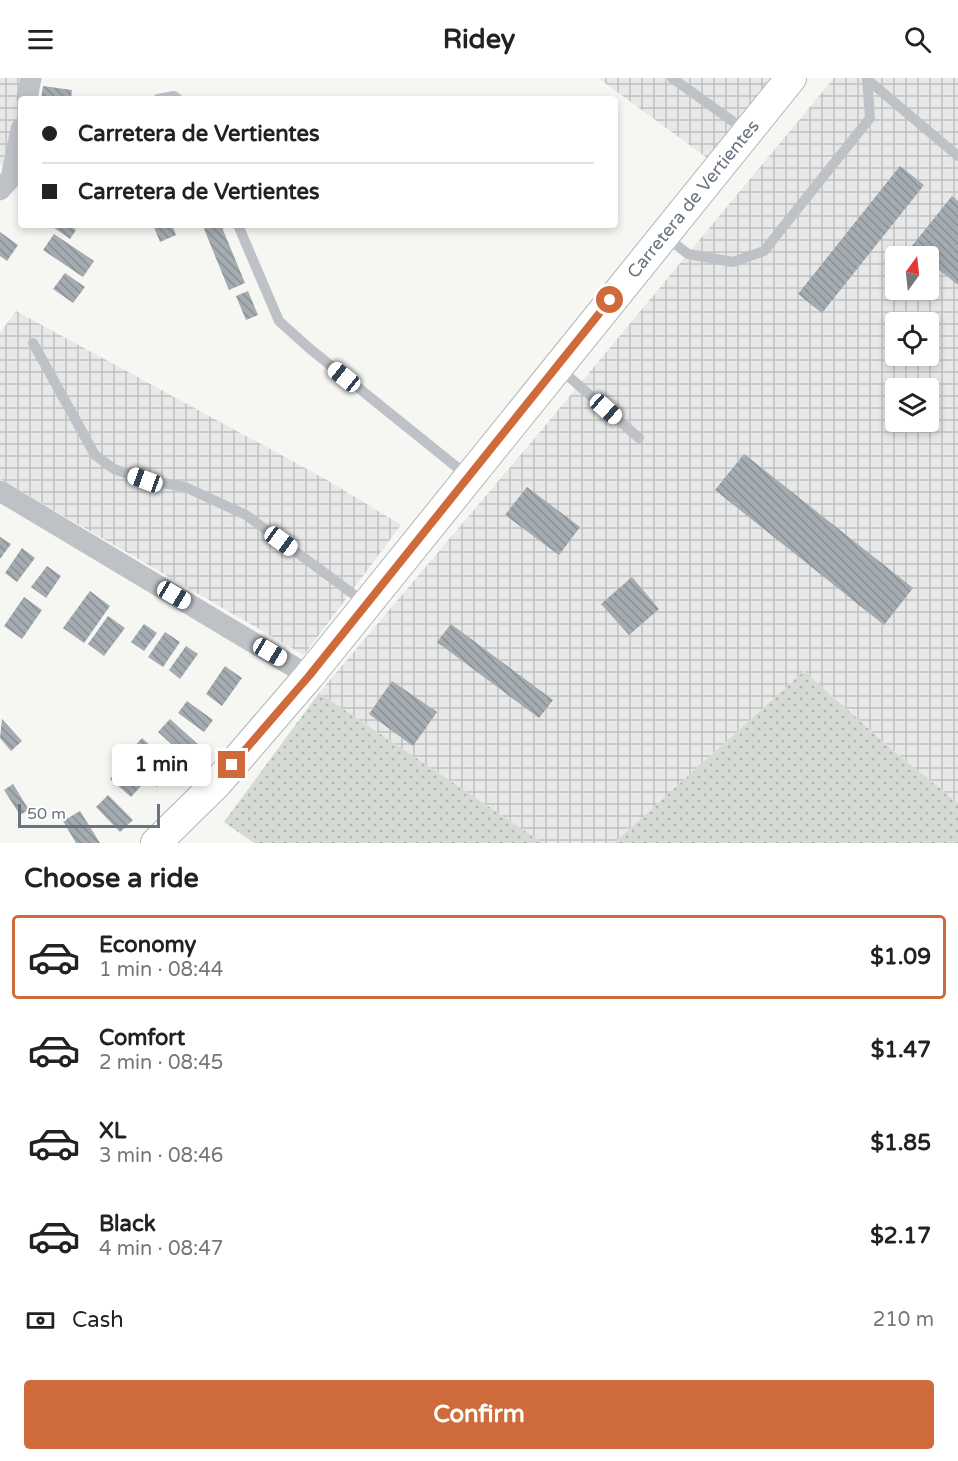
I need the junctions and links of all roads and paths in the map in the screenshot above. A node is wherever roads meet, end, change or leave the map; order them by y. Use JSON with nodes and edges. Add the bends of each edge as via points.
{"nodes":[{"id":1,"x":31,"y":78,"type":"edge"},
{"id":2,"x":672,"y":78,"type":"edge"},
{"id":3,"x":791,"y":78,"type":"edge"},
{"id":4,"x":868,"y":80,"type":"edge"},
{"id":5,"x":28,"y":96,"type":"edge"},
{"id":6,"x":748,"y":132,"type":"junction"},
{"id":7,"x":18,"y":138,"type":"edge"},
{"id":8,"x":958,"y":156,"type":"edge"},
{"id":9,"x":4,"y":182,"type":"edge"},
{"id":10,"x":239,"y":228,"type":"edge"},
{"id":11,"x":663,"y":234,"type":"junction"},
{"id":12,"x":33,"y":343,"type":"dead end"},
{"id":13,"x":557,"y":366,"type":"junction"},
{"id":14,"x":639,"y":438,"type":"dead end"},
{"id":15,"x":469,"y":477,"type":"junction"},
{"id":16,"x":0,"y":491,"type":"edge"},
{"id":17,"x":367,"y":604,"type":"junction"},
{"id":18,"x":309,"y":676,"type":"junction"},
{"id":19,"x":162,"y":841,"type":"edge"}],
"edges":[{"from":1,"to":5,"type":"street"},
{"from":2,"to":6,"type":"lane"},
{"from":3,"to":6,"type":"main road","name":"Carretera de Vertientes"},
{"from":4,"to":8,"type":"lane"},
{"from":4,"to":11,"type":"lane","via":[[870,118],[764,252],[733,262],[688,254]]},
{"from":6,"to":11,"type":"main road","name":"Carretera de Vertientes"},
{"from":7,"to":9,"type":"street"},
{"from":10,"to":15,"type":"lane","via":[[279,321]]},
{"from":11,"to":13,"type":"main road","name":"Carretera de Vertientes"},
{"from":12,"to":17,"type":"lane","via":[[95,455],[114,469],[145,480],[185,487],[246,515]]},
{"from":13,"to":14,"type":"lane"},
{"from":13,"to":15,"type":"main road","name":"Carretera de Vertientes"},
{"from":15,"to":17,"type":"main road","name":"Carretera de Vertientes"},
{"from":16,"to":18,"type":"street"},
{"from":17,"to":18,"type":"main road","name":"Carretera de Vertientes"},
{"from":18,"to":19,"type":"main road","name":"Carretera de Vertientes"}]}
